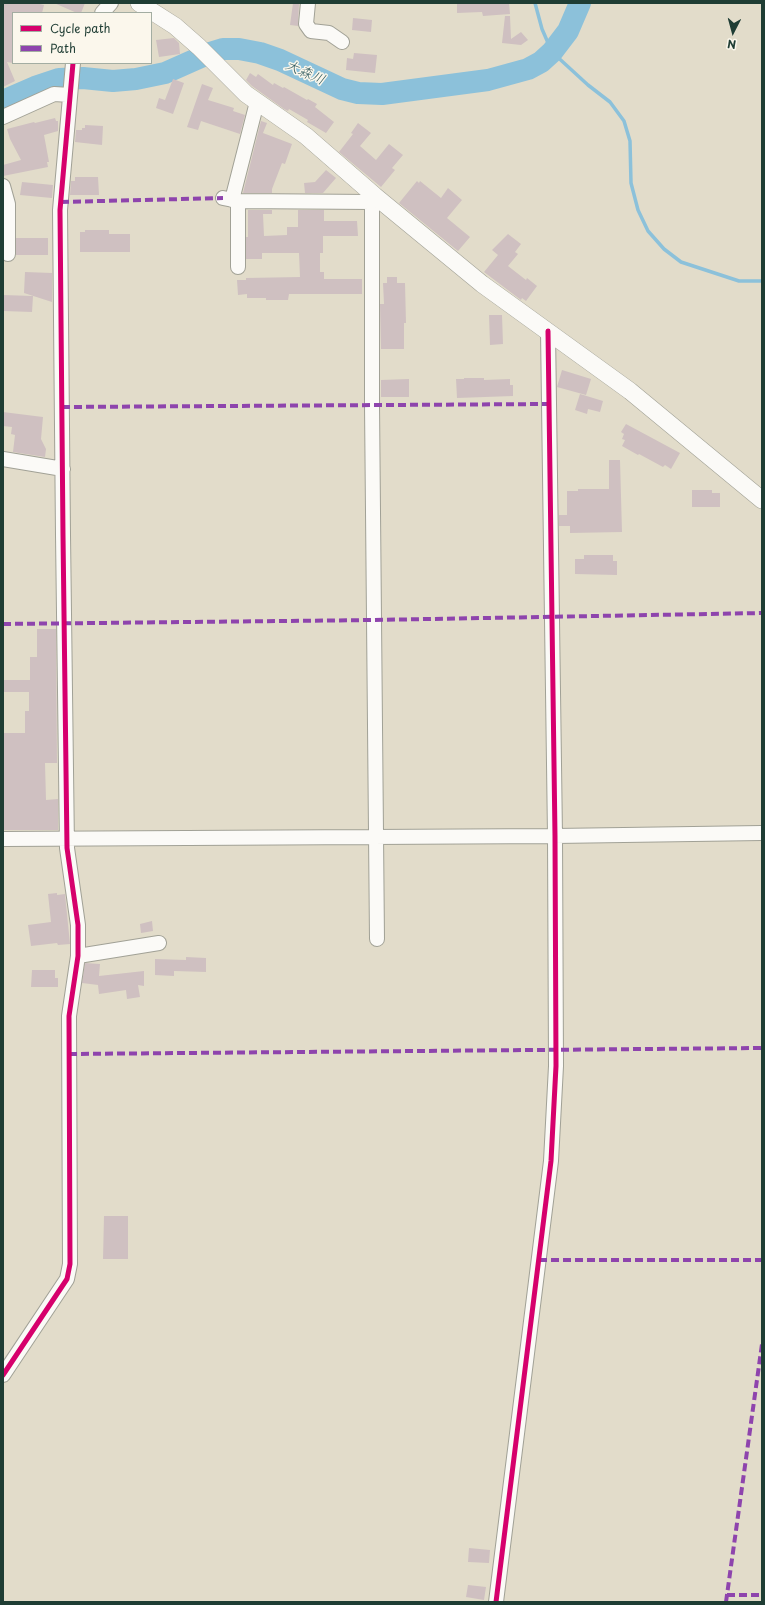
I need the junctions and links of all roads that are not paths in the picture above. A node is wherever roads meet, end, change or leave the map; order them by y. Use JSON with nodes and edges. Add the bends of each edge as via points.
{"nodes":[{"id":1,"x":111,"y":3,"type":"edge"},
{"id":2,"x":138,"y":3,"type":"edge"},
{"id":3,"x":308,"y":3,"type":"edge"},
{"id":4,"x":103,"y":12,"type":"edge"},
{"id":5,"x":342,"y":42,"type":"dead end"},
{"id":6,"x":73,"y":66,"type":"edge"},
{"id":7,"x":70,"y":91,"type":"junction"},
{"id":8,"x":257,"y":102,"type":"junction"},
{"id":9,"x":3,"y":117,"type":"edge"},
{"id":10,"x":3,"y":186,"type":"edge"},
{"id":11,"x":231,"y":199,"type":"junction"},
{"id":12,"x":373,"y":199,"type":"junction"},
{"id":13,"x":8,"y":254,"type":"dead end"},
{"id":14,"x":238,"y":267,"type":"dead end"},
{"id":15,"x":548,"y":331,"type":"junction"},
{"id":16,"x":3,"y":458,"type":"edge"},
{"id":17,"x":62,"y":469,"type":"junction"},
{"id":18,"x":762,"y":500,"type":"edge"},
{"id":19,"x":762,"y":833,"type":"edge"},
{"id":20,"x":555,"y":836,"type":"junction"},
{"id":21,"x":376,"y":837,"type":"junction"},
{"id":22,"x":68,"y":838,"type":"junction"},
{"id":23,"x":3,"y":839,"type":"edge"},
{"id":24,"x":377,"y":939,"type":"dead end"},
{"id":25,"x":159,"y":943,"type":"dead end"},
{"id":26,"x":78,"y":956,"type":"junction"},
{"id":27,"x":3,"y":1375,"type":"edge"},
{"id":28,"x":496,"y":1602,"type":"edge"}],
"edges":[{"from":1,"to":4,"type":"street"},
{"from":2,"to":8,"type":"street","via":[[175,26]]},
{"from":3,"to":5,"type":"street","via":[[306,24],[311,31],[329,33]]},
{"from":6,"to":7,"type":"street"},
{"from":7,"to":9,"type":"street","via":[[54,94]]},
{"from":7,"to":17,"type":"street","via":[[60,210]]},
{"from":8,"to":11,"type":"street"},
{"from":8,"to":12,"type":"street","via":[[306,136]]},
{"from":10,"to":13,"type":"street","via":[[8,204]]},
{"from":11,"to":12,"type":"street"},
{"from":11,"to":14,"type":"street"},
{"from":12,"to":15,"type":"street","via":[[482,284]]},
{"from":12,"to":21,"type":"street"},
{"from":15,"to":18,"type":"street","via":[[630,391]]},
{"from":15,"to":20,"type":"street"},
{"from":16,"to":17,"type":"street"},
{"from":17,"to":22,"type":"street"},
{"from":19,"to":20,"type":"street"},
{"from":20,"to":21,"type":"street"},
{"from":20,"to":28,"type":"street","via":[[556,1066],[551,1161]]},
{"from":21,"to":22,"type":"street"},
{"from":21,"to":24,"type":"street"},
{"from":22,"to":23,"type":"street"},
{"from":22,"to":26,"type":"street","via":[[78,925]]},
{"from":25,"to":26,"type":"street"},
{"from":26,"to":27,"type":"street","via":[[69,1016],[70,1264],[66,1279]]}]}
